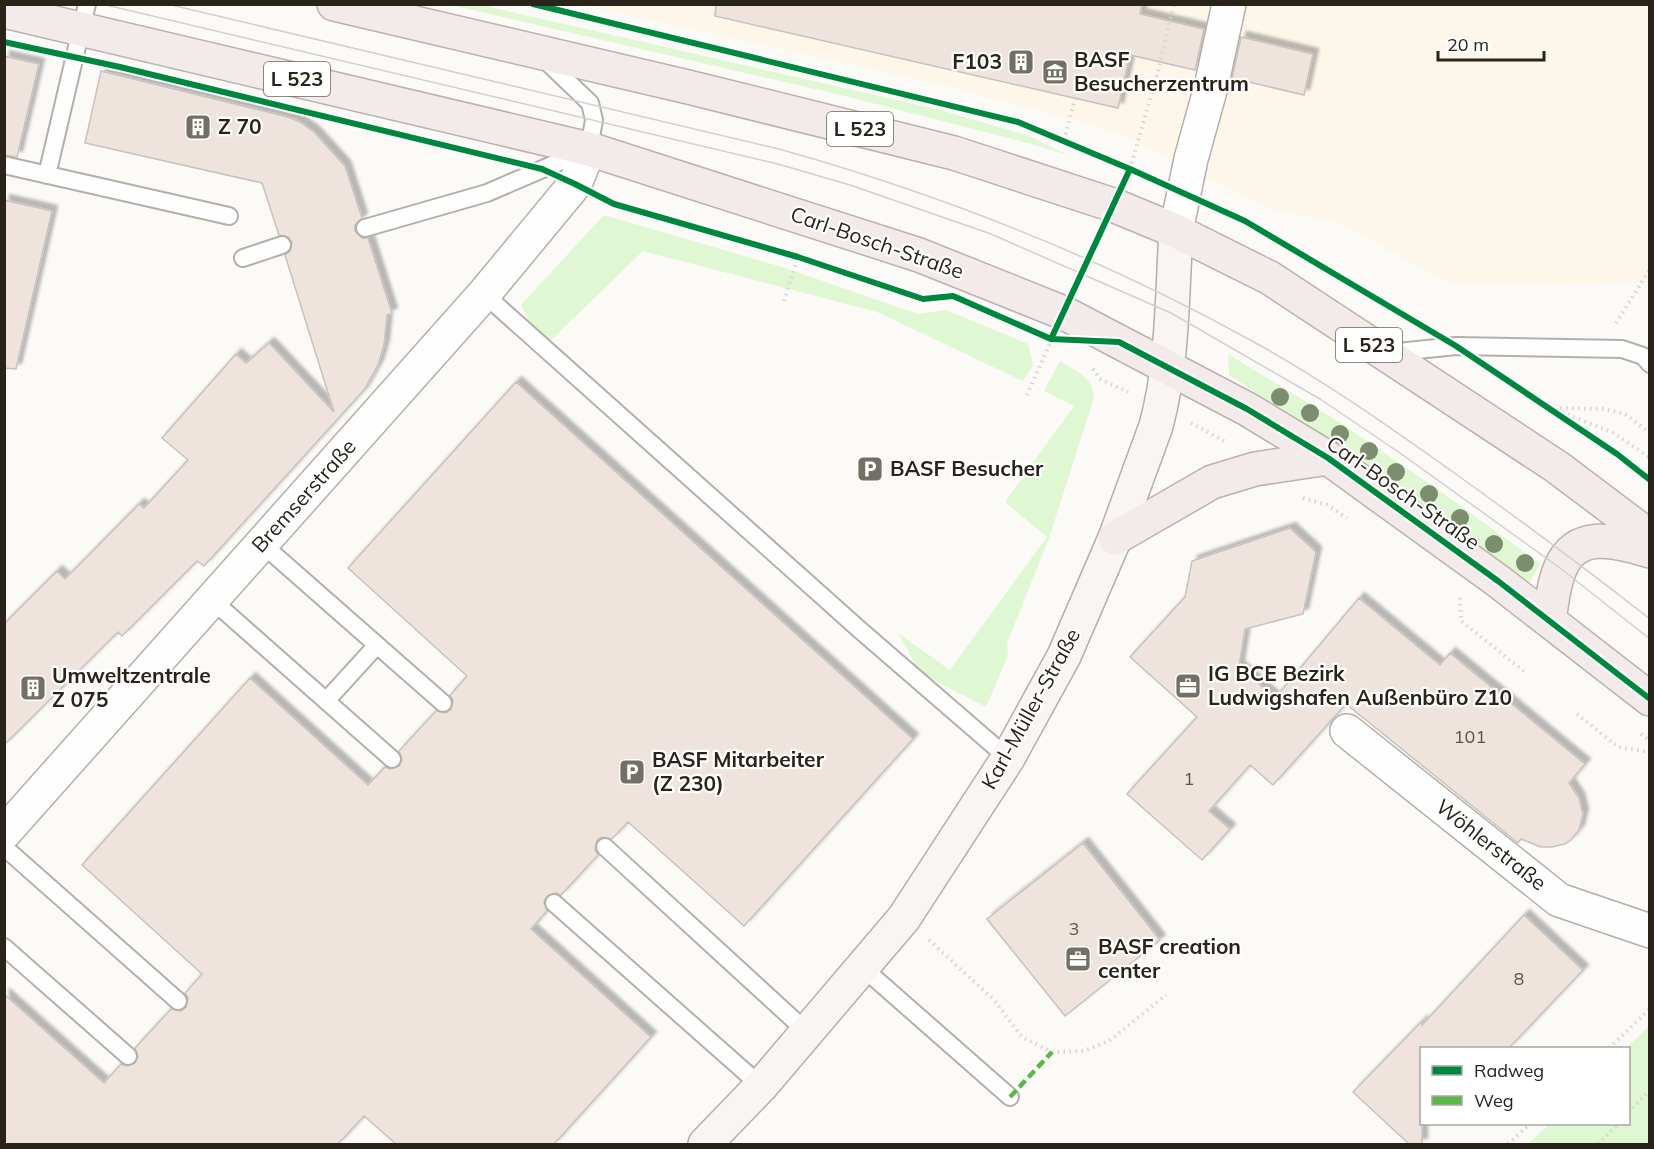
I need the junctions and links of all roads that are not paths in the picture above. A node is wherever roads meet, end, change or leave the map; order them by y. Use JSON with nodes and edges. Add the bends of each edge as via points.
{"nodes":[{"id":1,"x":334,"y":4,"type":"edge"},
{"id":2,"x":1229,"y":4,"type":"edge"},
{"id":3,"x":4,"y":11,"type":"edge"},
{"id":4,"x":85,"y":16,"type":"edge"},
{"id":5,"x":536,"y":51,"type":"junction"},
{"id":6,"x":589,"y":149,"type":"junction"},
{"id":7,"x":4,"y":165,"type":"edge"},
{"id":8,"x":47,"y":175,"type":"junction"},
{"id":9,"x":229,"y":216,"type":"dead end"},
{"id":10,"x":365,"y":228,"type":"dead end"},
{"id":11,"x":1176,"y":231,"type":"junction"},
{"id":12,"x":282,"y":245,"type":"dead end"},
{"id":13,"x":243,"y":258,"type":"dead end"},
{"id":14,"x":484,"y":294,"type":"junction"},
{"id":15,"x":1382,"y":354,"type":"junction"},
{"id":16,"x":1650,"y":364,"type":"edge"},
{"id":17,"x":1168,"y":366,"type":"junction"},
{"id":18,"x":1328,"y":458,"type":"junction"},
{"id":19,"x":1650,"y":537,"type":"edge"},
{"id":20,"x":1115,"y":538,"type":"junction"},
{"id":21,"x":262,"y":543,"type":"junction"},
{"id":22,"x":1650,"y":551,"type":"edge"},
{"id":23,"x":212,"y":600,"type":"junction"},
{"id":24,"x":1549,"y":620,"type":"junction"},
{"id":25,"x":377,"y":645,"type":"junction"},
{"id":26,"x":1650,"y":699,"type":"edge"},
{"id":27,"x":326,"y":701,"type":"junction"},
{"id":28,"x":442,"y":703,"type":"dead end"},
{"id":29,"x":1347,"y":731,"type":"dead end"},
{"id":30,"x":1008,"y":758,"type":"junction"},
{"id":31,"x":392,"y":759,"type":"dead end"},
{"id":32,"x":6,"y":833,"type":"edge"},
{"id":33,"x":605,"y":847,"type":"dead end"},
{"id":34,"x":554,"y":903,"type":"dead end"},
{"id":35,"x":1650,"y":931,"type":"edge"},
{"id":36,"x":4,"y":946,"type":"edge"},
{"id":37,"x":862,"y":968,"type":"junction"},
{"id":38,"x":178,"y":1001,"type":"dead end"},
{"id":39,"x":807,"y":1032,"type":"junction"},
{"id":40,"x":128,"y":1056,"type":"dead end"},
{"id":41,"x":760,"y":1086,"type":"junction"},
{"id":42,"x":1010,"y":1097,"type":"dead end"},
{"id":43,"x":705,"y":1144,"type":"edge"}],
"edges":[{"from":1,"to":5,"type":"main road","number":"L 523"},
{"from":2,"to":11,"type":"street","name":"Karl-Müller-Straße"},
{"from":3,"to":4,"type":"main road","name":"Carl-Bosch-Straße","number":"L 523"},
{"from":4,"to":6,"type":"main road","name":"Carl-Bosch-Straße","number":"L 523"},
{"from":4,"to":8,"type":"lane"},
{"from":5,"to":6,"type":"lane","via":[[591,104],[594,120]]},
{"from":5,"to":11,"type":"main road","number":"L 523","via":[[954,153],[1113,205]]},
{"from":6,"to":10,"type":"lane","via":[[488,193]]},
{"from":6,"to":14,"type":"street","name":"Bremserstraße","via":[[575,184]]},
{"from":6,"to":17,"type":"main road","name":"Carl-Bosch-Straße","number":"L 523","via":[[919,255],[1064,313]]},
{"from":7,"to":8,"type":"lane"},
{"from":8,"to":9,"type":"lane"},
{"from":11,"to":15,"type":"main road","number":"L 523","via":[[1270,278]]},
{"from":11,"to":17,"type":"street","name":"Karl-Müller-Straße"},
{"from":12,"to":13,"type":"lane"},
{"from":14,"to":21,"type":"street","name":"Bremserstraße"},
{"from":14,"to":30,"type":"lane"},
{"from":15,"to":16,"type":"lane","via":[[1456,346],[1599,348],[1622,349],[1643,356]]},
{"from":15,"to":19,"type":"main road","number":"L 523","via":[[1557,467]]},
{"from":17,"to":18,"type":"main road","name":"Carl-Bosch-Straße","number":"L 523"},
{"from":17,"to":20,"type":"street","name":"Karl-Müller-Straße","via":[[1156,426]]},
{"from":18,"to":20,"type":"main road","via":[[1256,469],[1212,482]]},
{"from":18,"to":24,"type":"main road","name":"Carl-Bosch-Straße","number":"L 523"},
{"from":20,"to":30,"type":"street","name":"Karl-Müller-Straße","via":[[1064,657]]},
{"from":21,"to":23,"type":"street","name":"Bremserstraße"},
{"from":21,"to":25,"type":"lane"},
{"from":22,"to":24,"type":"main road","via":[[1601,541],[1586,542],[1576,548],[1560,568]]},
{"from":23,"to":27,"type":"lane"},
{"from":23,"to":32,"type":"street","name":"Bremserstraße"},
{"from":24,"to":26,"type":"main road","name":"Carl-Bosch-Straße","number":"L 523"},
{"from":25,"to":27,"type":"lane"},
{"from":25,"to":28,"type":"lane"},
{"from":27,"to":31,"type":"lane"},
{"from":29,"to":35,"type":"street","name":"Wöhlerstraße","via":[[1559,900]]},
{"from":30,"to":37,"type":"street","name":"Karl-Müller-Straße","via":[[904,918]]},
{"from":32,"to":38,"type":"lane"},
{"from":33,"to":39,"type":"lane"},
{"from":34,"to":41,"type":"lane"},
{"from":36,"to":40,"type":"lane"},
{"from":37,"to":39,"type":"street","name":"Karl-Müller-Straße"},
{"from":37,"to":42,"type":"lane"},
{"from":39,"to":41,"type":"street","name":"Karl-Müller-Straße"},
{"from":41,"to":43,"type":"street","name":"Karl-Müller-Straße"}]}
